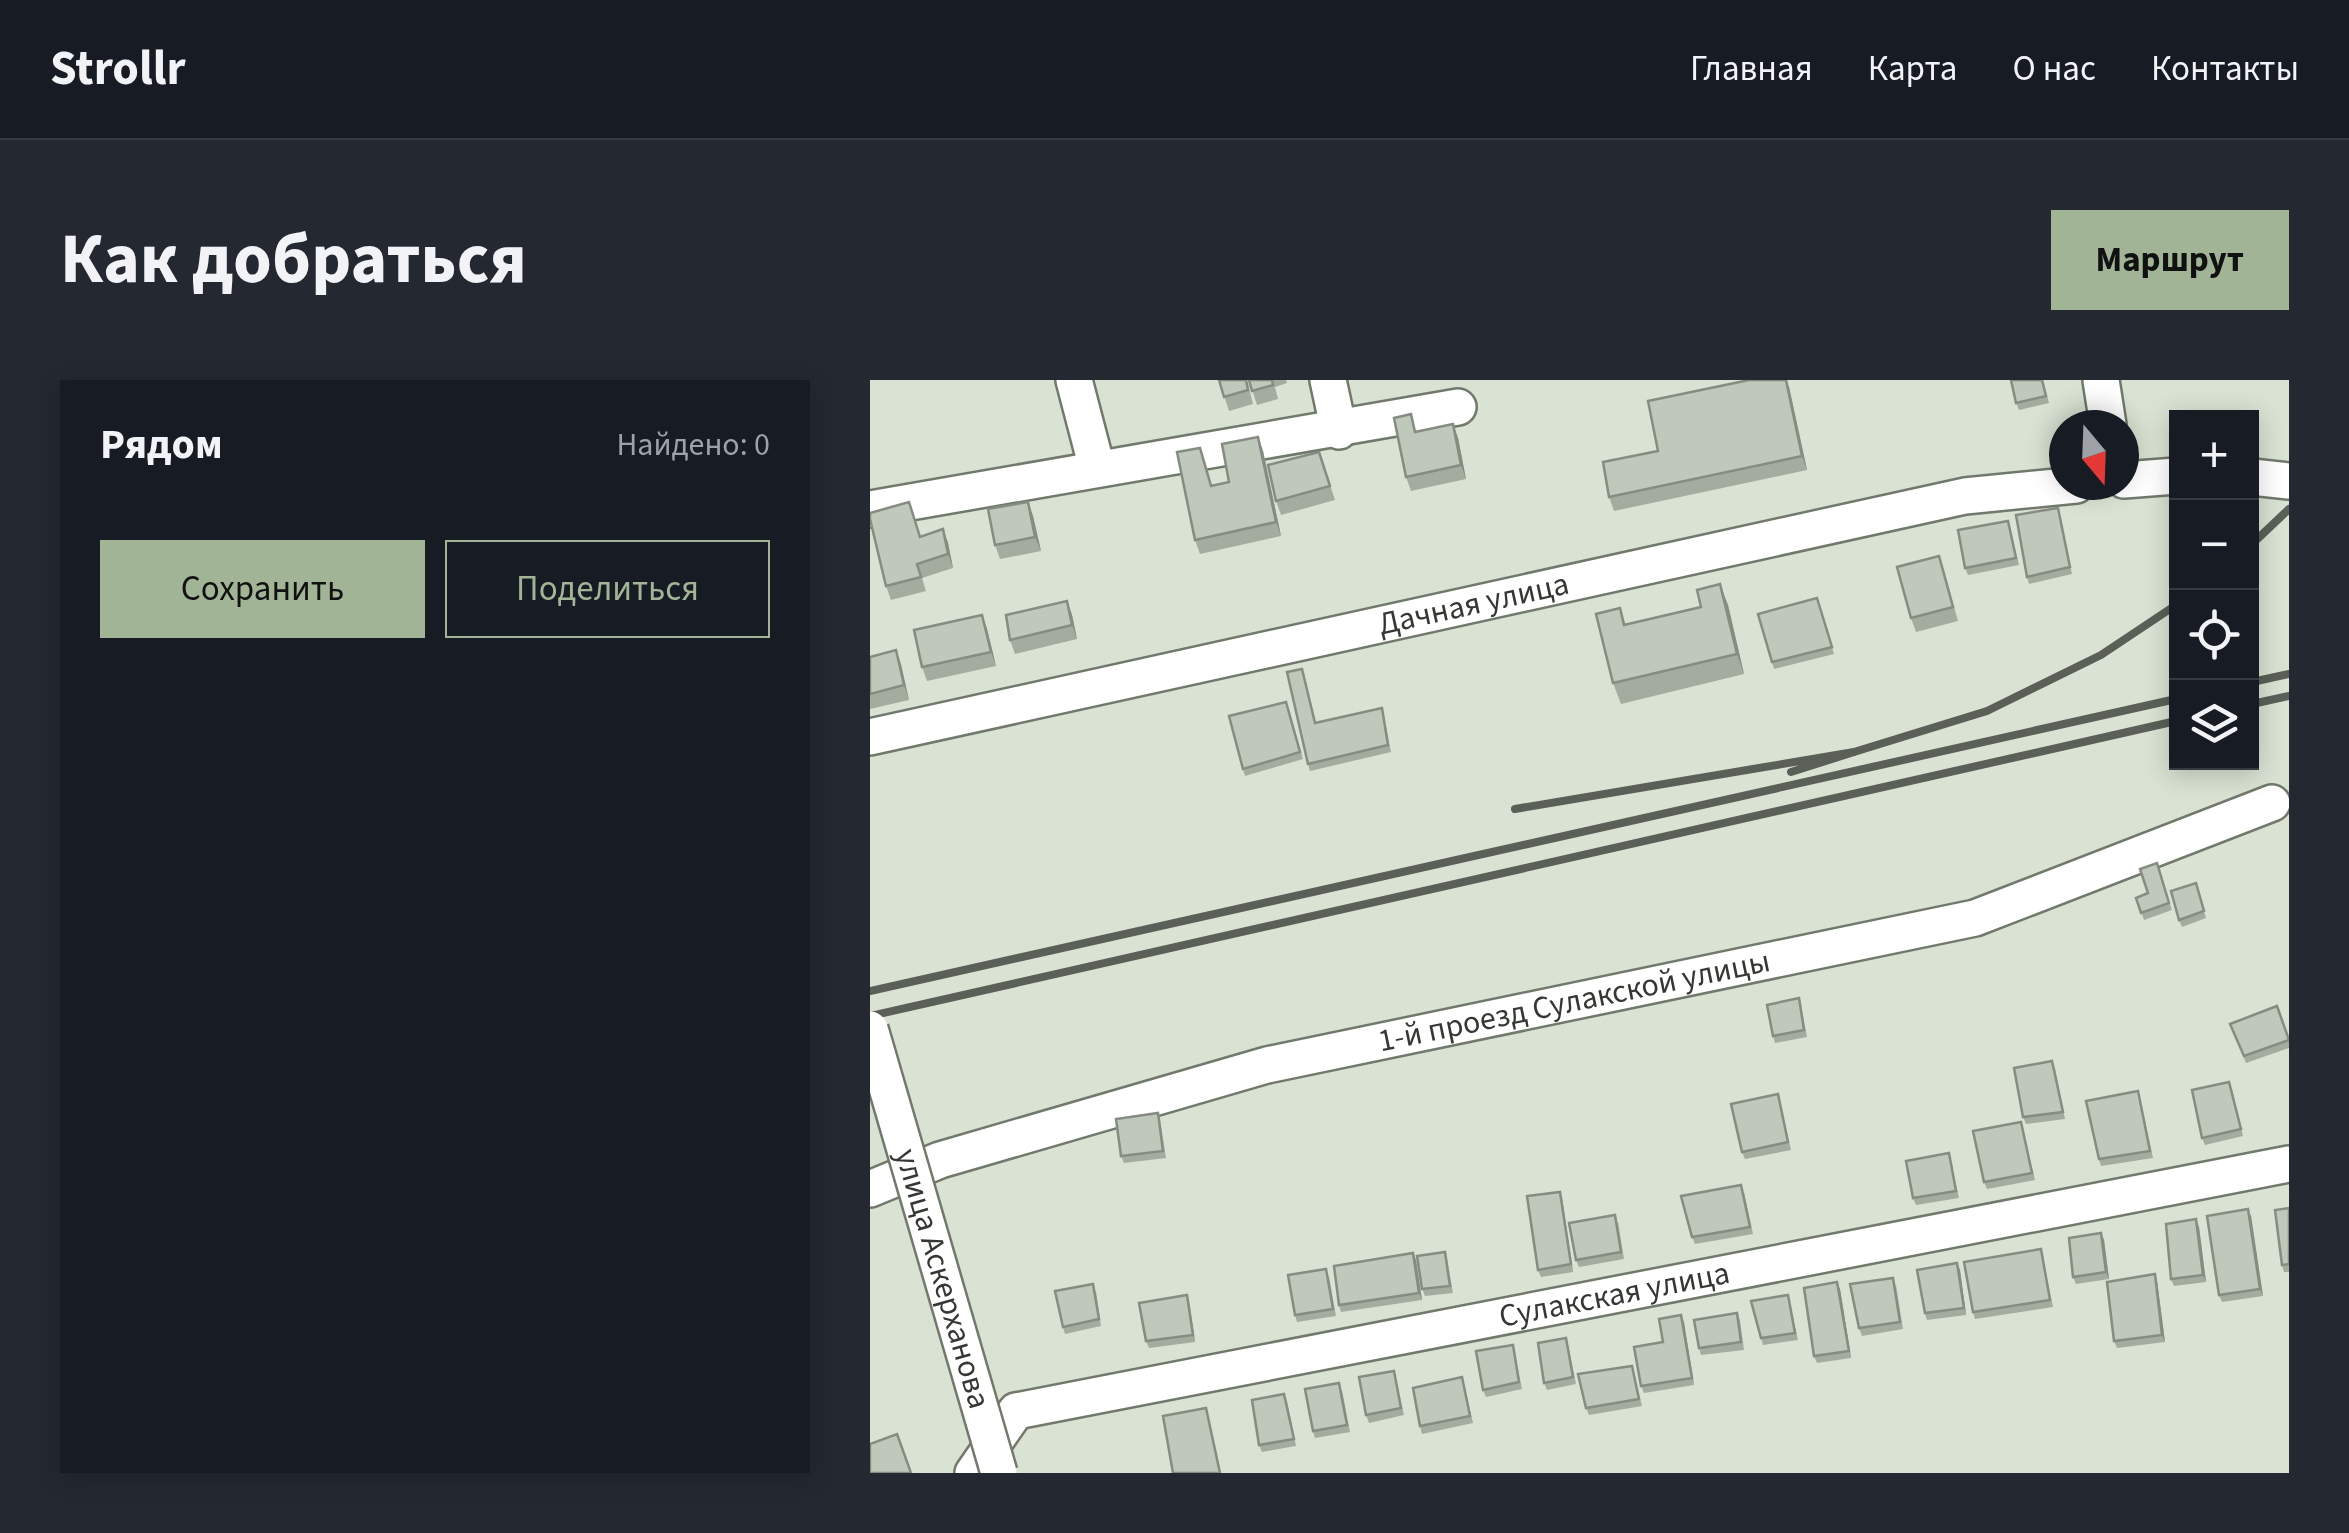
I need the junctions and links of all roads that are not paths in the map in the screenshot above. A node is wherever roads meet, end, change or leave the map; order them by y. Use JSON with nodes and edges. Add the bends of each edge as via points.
{"nodes":[{"id":1,"x":1074,"y":380,"type":"edge"},
{"id":2,"x":1328,"y":380,"type":"edge"},
{"id":3,"x":2101,"y":380,"type":"edge"},
{"id":4,"x":1458,"y":407,"type":"dead end"},
{"id":5,"x":2106,"y":410,"type":"edge"},
{"id":6,"x":1339,"y":431,"type":"junction"},
{"id":7,"x":1097,"y":468,"type":"junction"},
{"id":8,"x":2169,"y":477,"type":"edge"},
{"id":9,"x":2259,"y":478,"type":"edge"},
{"id":10,"x":2139,"y":479,"type":"edge"},
{"id":11,"x":2289,"y":482,"type":"edge"},
{"id":12,"x":2049,"y":488,"type":"edge"},
{"id":13,"x":870,"y":509,"type":"edge"},
{"id":14,"x":870,"y":737,"type":"edge"},
{"id":15,"x":2272,"y":803,"type":"dead end"},
{"id":16,"x":870,"y":1029,"type":"edge"},
{"id":17,"x":2289,"y":1164,"type":"edge"},
{"id":18,"x":870,"y":1189,"type":"edge"},
{"id":19,"x":973,"y":1473,"type":"edge"},
{"id":20,"x":999,"y":1473,"type":"edge"}],
"edges":[{"from":1,"to":7,"type":"street"},
{"from":2,"to":6,"type":"street"},
{"from":3,"to":5,"type":"street"},
{"from":4,"to":6,"type":"street"},
{"from":6,"to":7,"type":"street"},
{"from":7,"to":13,"type":"street"},
{"from":8,"to":10,"type":"street"},
{"from":9,"to":11,"type":"street"},
{"from":12,"to":14,"type":"street","name":"Дачная улица","via":[[1965,496]]},
{"from":15,"to":18,"type":"street","name":"1-й проезд Сулакской улицы","via":[[1975,918],[1267,1065],[940,1160]]},
{"from":16,"to":20,"type":"street","name":"улица Аскерханова","bridge":true},
{"from":17,"to":19,"type":"street","name":"Сулакская улица","via":[[1016,1411]]}]}
